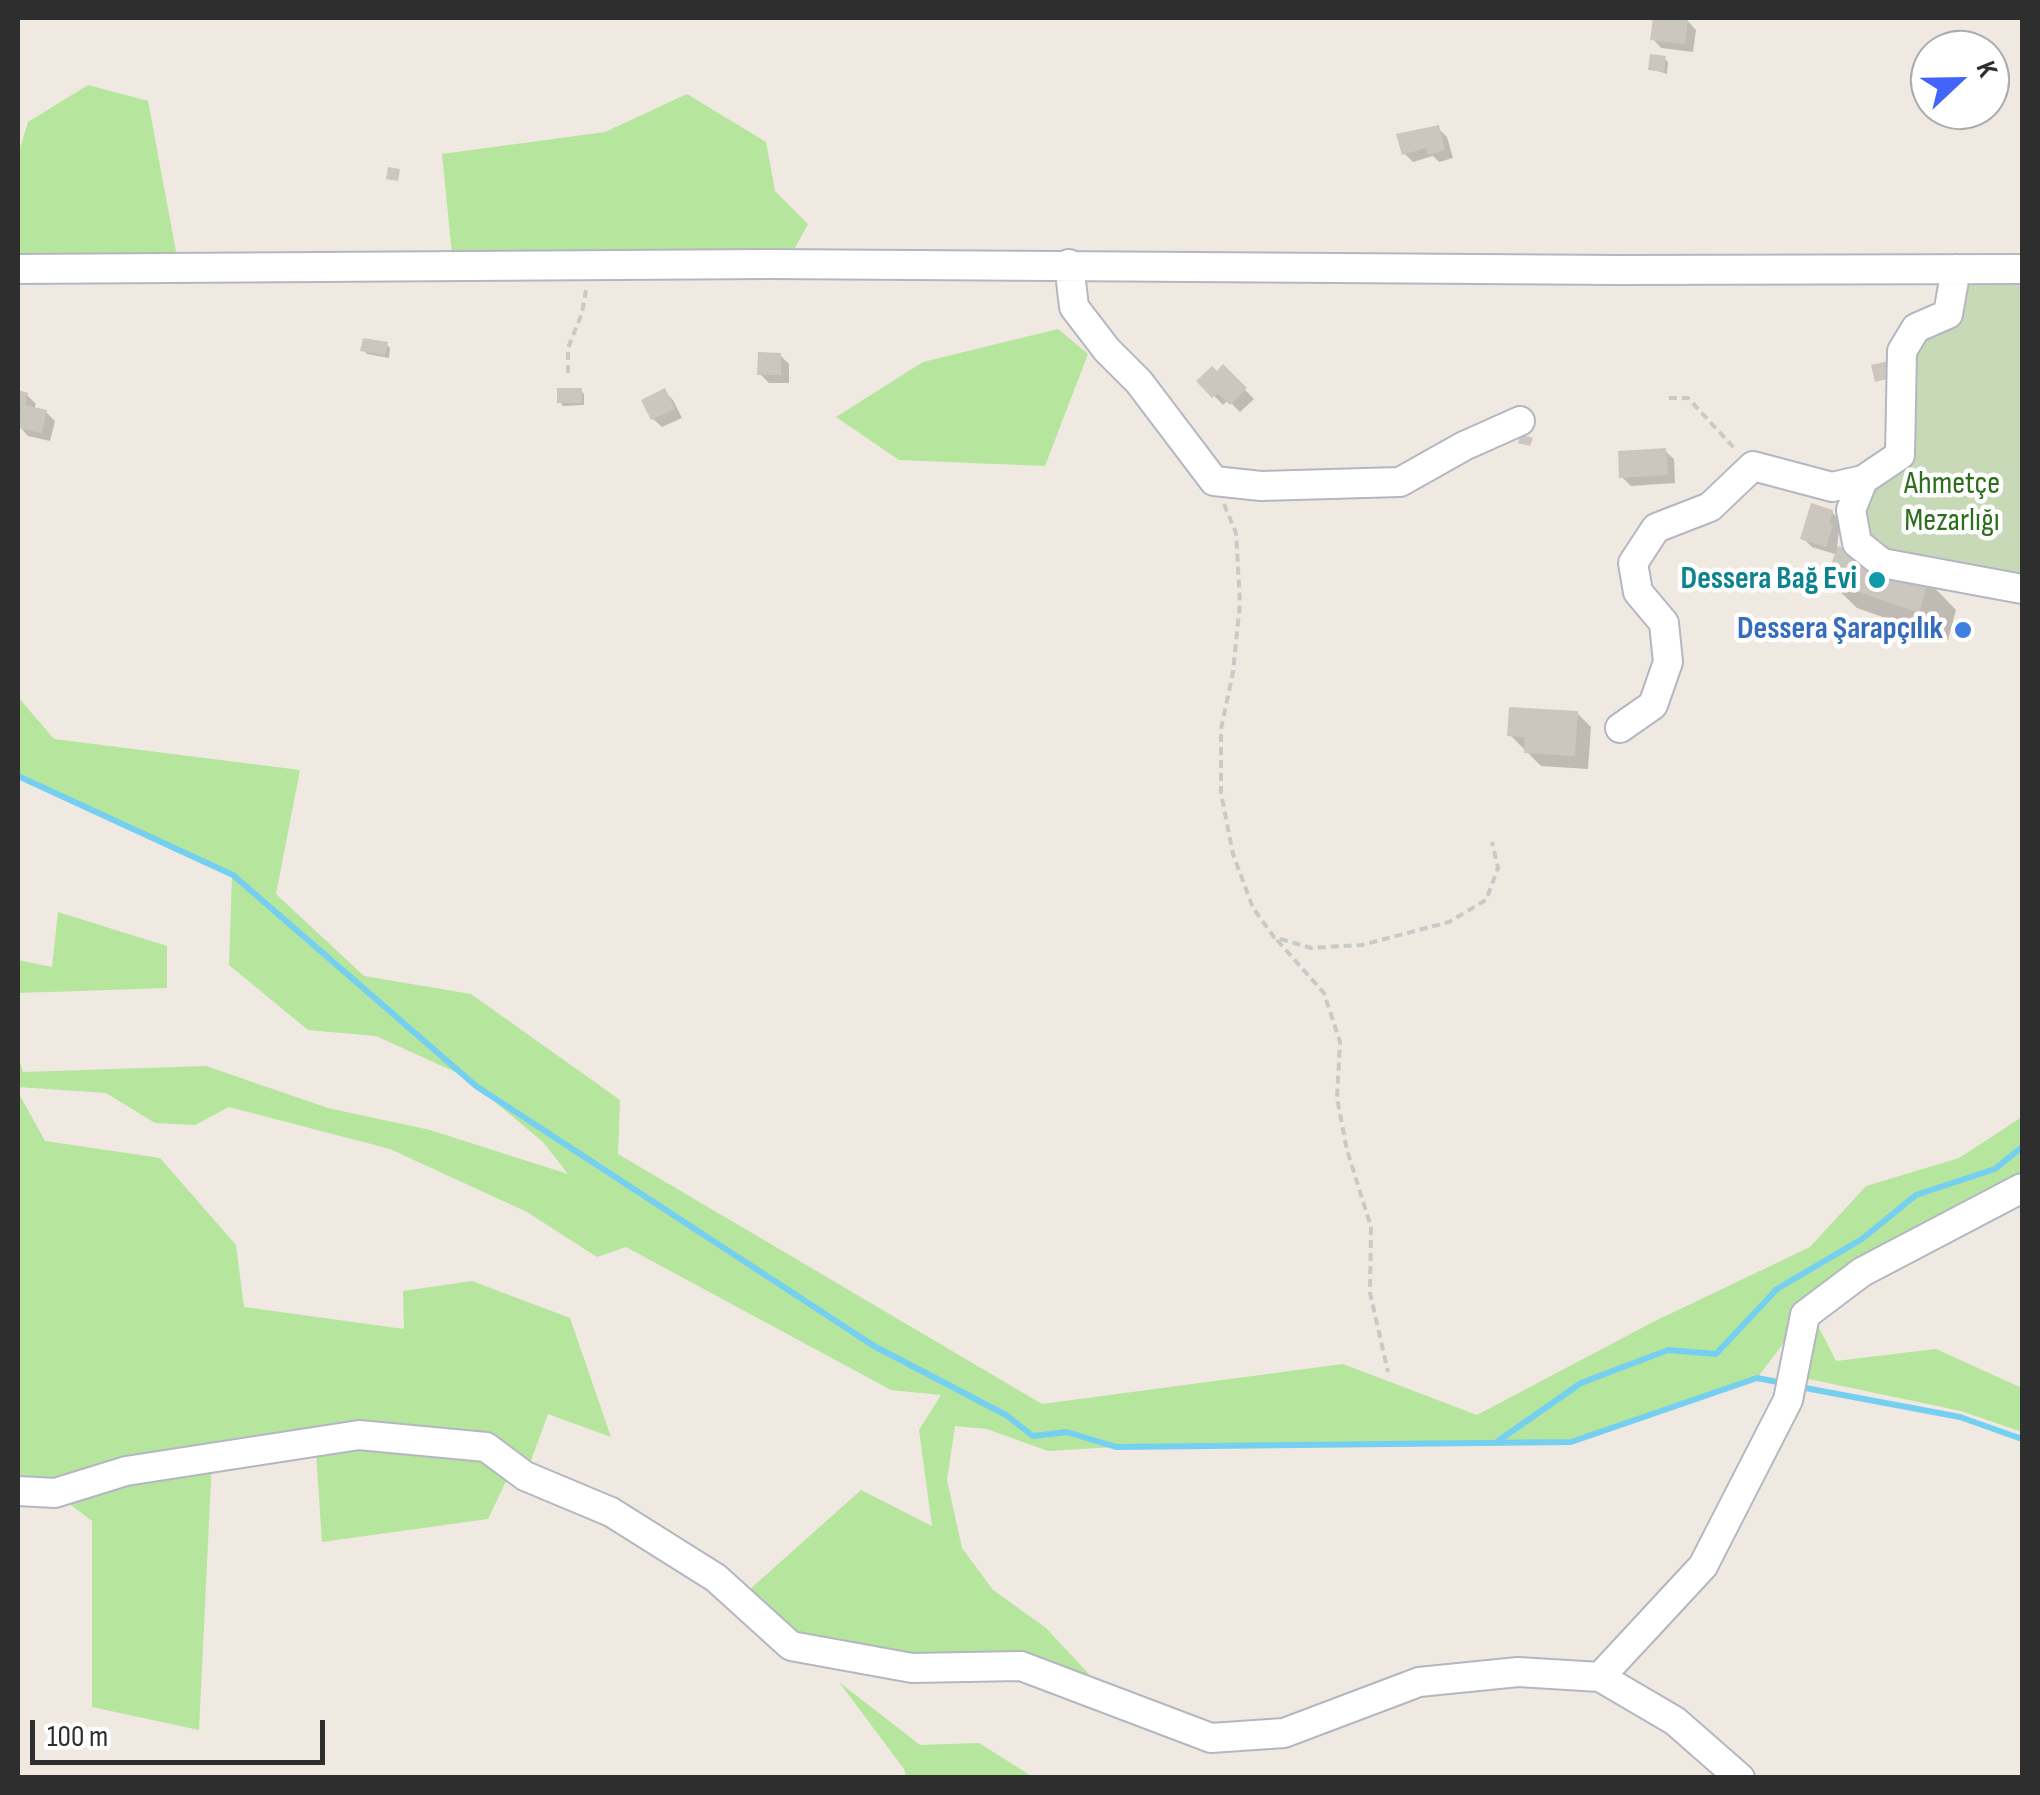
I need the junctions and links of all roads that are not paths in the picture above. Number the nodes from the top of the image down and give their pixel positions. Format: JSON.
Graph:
{"nodes":[{"id":1,"x":1069,"y":264,"type":"junction"},
{"id":2,"x":18,"y":269,"type":"edge"},
{"id":3,"x":1956,"y":269,"type":"junction"},
{"id":4,"x":2022,"y":269,"type":"edge"},
{"id":5,"x":1520,"y":420,"type":"dead end"},
{"id":6,"x":1863,"y":480,"type":"junction"},
{"id":7,"x":2022,"y":588,"type":"edge"},
{"id":8,"x":1620,"y":728,"type":"dead end"},
{"id":9,"x":2022,"y":1188,"type":"edge"},
{"id":10,"x":18,"y":1491,"type":"edge"},
{"id":11,"x":1600,"y":1677,"type":"junction"},
{"id":12,"x":1740,"y":1778,"type":"edge"}],
"edges":[{"from":1,"to":2,"type":"street"},
{"from":1,"to":3,"type":"street"},
{"from":1,"to":5,"type":"street"},
{"from":3,"to":4,"type":"street"},
{"from":3,"to":6,"type":"street"},
{"from":6,"to":7,"type":"street"},
{"from":6,"to":8,"type":"street"},
{"from":9,"to":11,"type":"street"},
{"from":10,"to":11,"type":"street"},
{"from":11,"to":12,"type":"street"}]}
